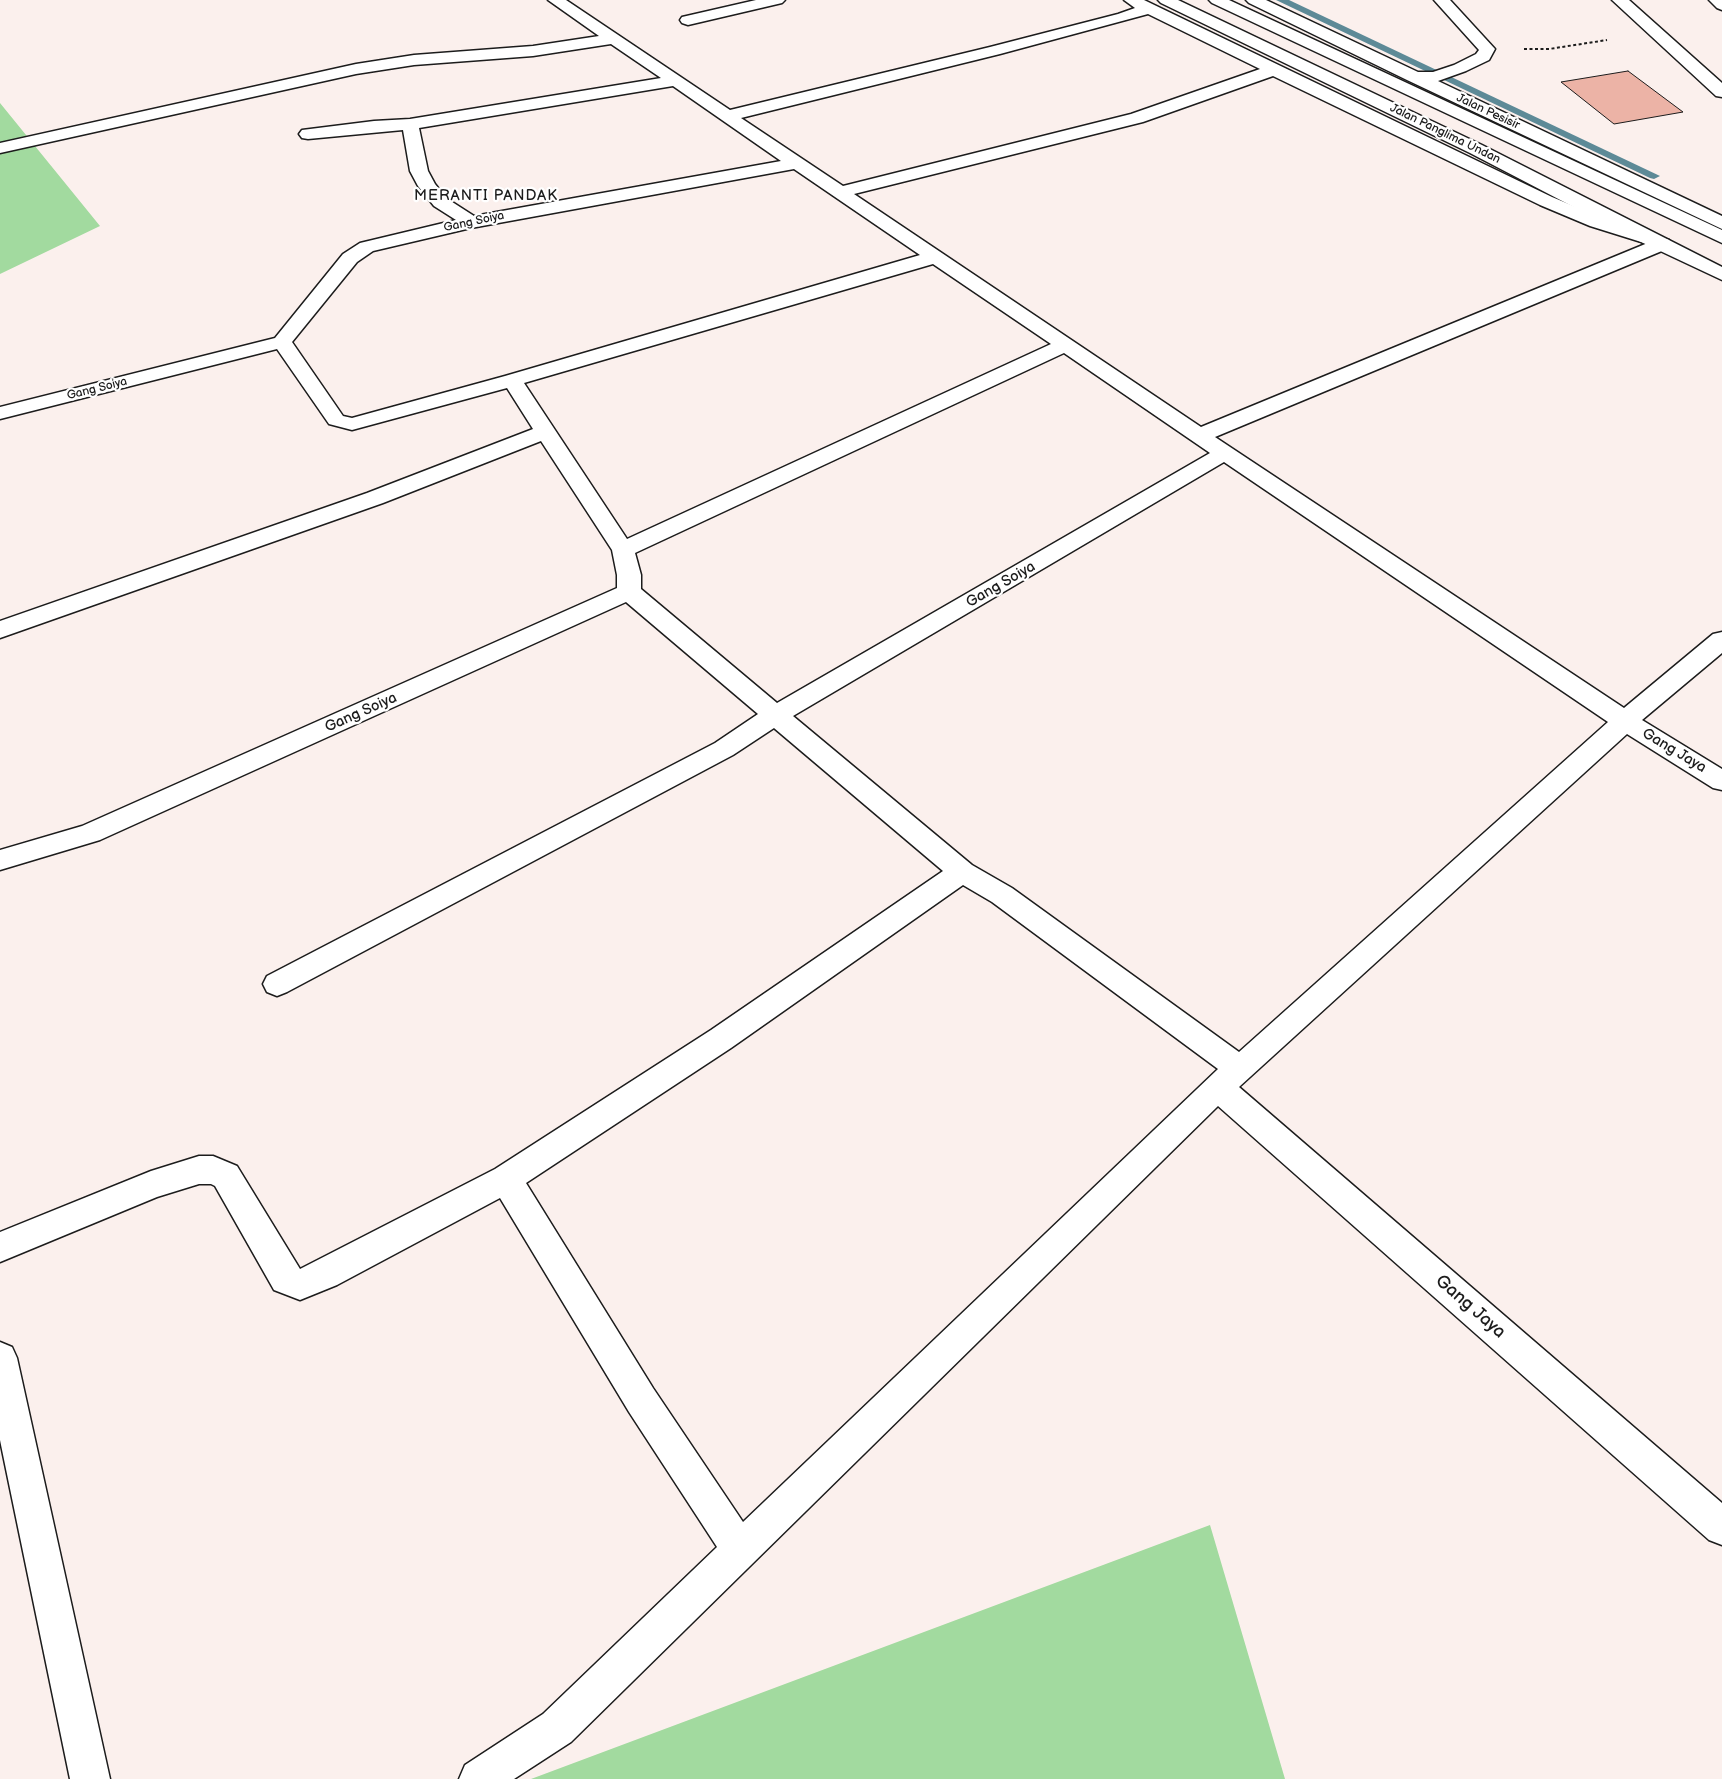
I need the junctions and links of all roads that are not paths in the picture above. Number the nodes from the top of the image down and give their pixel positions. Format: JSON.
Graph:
{"nodes":[{"id":1,"x":556,"y":0,"type":"edge"},
{"id":2,"x":777,"y":0,"type":"edge"},
{"id":3,"x":1166,"y":0,"type":"edge"},
{"id":4,"x":1217,"y":0,"type":"edge"},
{"id":5,"x":1254,"y":0,"type":"edge"},
{"id":6,"x":1442,"y":0,"type":"edge"},
{"id":7,"x":1620,"y":0,"type":"edge"},
{"id":8,"x":1717,"y":0,"type":"edge"},
{"id":9,"x":1722,"y":5,"type":"edge"},
{"id":10,"x":1140,"y":7,"type":"edge"},
{"id":11,"x":688,"y":20,"type":"dead end"},
{"id":12,"x":1236,"y":33,"type":"junction"},
{"id":13,"x":613,"y":39,"type":"junction"},
{"id":14,"x":1214,"y":41,"type":"junction"},
{"id":15,"x":1272,"y":71,"type":"junction"},
{"id":16,"x":1413,"y":77,"type":"junction"},
{"id":17,"x":675,"y":81,"type":"junction"},
{"id":18,"x":1722,"y":92,"type":"edge"},
{"id":19,"x":727,"y":116,"type":"junction"},
{"id":20,"x":410,"y":124,"type":"junction"},
{"id":21,"x":308,"y":134,"type":"dead end"},
{"id":22,"x":1504,"y":135,"type":"junction"},
{"id":23,"x":0,"y":148,"type":"edge"},
{"id":24,"x":1476,"y":149,"type":"junction"},
{"id":25,"x":796,"y":163,"type":"junction"},
{"id":26,"x":840,"y":192,"type":"junction"},
{"id":27,"x":471,"y":222,"type":"junction"},
{"id":28,"x":1722,"y":223,"type":"edge"},
{"id":29,"x":1722,"y":237,"type":"edge"},
{"id":30,"x":1654,"y":241,"type":"junction"},
{"id":31,"x":935,"y":257,"type":"junction"},
{"id":32,"x":1722,"y":274,"type":"edge"},
{"id":33,"x":282,"y":342,"type":"junction"},
{"id":34,"x":1065,"y":345,"type":"junction"},
{"id":35,"x":512,"y":380,"type":"junction"},
{"id":36,"x":0,"y":413,"type":"edge"},
{"id":37,"x":546,"y":431,"type":"junction"},
{"id":38,"x":1199,"y":436,"type":"junction"},
{"id":39,"x":1225,"y":453,"type":"junction"},
{"id":40,"x":623,"y":550,"type":"junction"},
{"id":41,"x":629,"y":592,"type":"junction"},
{"id":42,"x":0,"y":630,"type":"edge"},
{"id":43,"x":1722,"y":640,"type":"edge"},
{"id":44,"x":776,"y":715,"type":"junction"},
{"id":45,"x":1625,"y":721,"type":"junction"},
{"id":46,"x":1722,"y":780,"type":"edge"},
{"id":47,"x":0,"y":860,"type":"edge"},
{"id":48,"x":962,"y":872,"type":"junction"},
{"id":49,"x":277,"y":984,"type":"dead end"},
{"id":50,"x":1229,"y":1078,"type":"junction"},
{"id":51,"x":506,"y":1179,"type":"junction"},
{"id":52,"x":0,"y":1247,"type":"edge"},
{"id":53,"x":0,"y":1358,"type":"edge"},
{"id":54,"x":1722,"y":1527,"type":"edge"},
{"id":55,"x":740,"y":1550,"type":"junction"},
{"id":56,"x":90,"y":1779,"type":"edge"},
{"id":57,"x":479,"y":1779,"type":"edge"}],
"edges":[{"from":1,"to":13,"type":"street","name":"Gang Jaya"},
{"from":2,"to":11,"type":"street"},
{"from":3,"to":12,"type":"street","name":"Jalan Panglima Undan"},
{"from":4,"to":22,"type":"street","name":"Jalan Panglima Undan"},
{"from":5,"to":16,"type":"street","name":"Jalan Pesisir"},
{"from":6,"to":16,"type":"street"},
{"from":7,"to":18,"type":"street"},
{"from":8,"to":9,"type":"street"},
{"from":10,"to":14,"type":"street"},
{"from":10,"to":19,"type":"street"},
{"from":12,"to":14,"type":"street"},
{"from":12,"to":24,"type":"street","name":"Jalan Panglima Undan"},
{"from":13,"to":17,"type":"street","name":"Gang Jaya"},
{"from":13,"to":23,"type":"street"},
{"from":14,"to":15,"type":"street"},
{"from":15,"to":26,"type":"street"},
{"from":15,"to":30,"type":"street"},
{"from":16,"to":28,"type":"street","name":"Jalan Pesisir"},
{"from":17,"to":19,"type":"street","name":"Gang Jaya"},
{"from":17,"to":20,"type":"street"},
{"from":19,"to":25,"type":"street","name":"Gang Jaya"},
{"from":20,"to":21,"type":"street"},
{"from":20,"to":27,"type":"street"},
{"from":22,"to":24,"type":"street"},
{"from":22,"to":29,"type":"street","name":"Jalan Panglima Undan"},
{"from":24,"to":30,"type":"street","name":"Jalan Panglima Undan"},
{"from":25,"to":26,"type":"street","name":"Gang Jaya"},
{"from":25,"to":27,"type":"street","name":"Gang Soiya"},
{"from":26,"to":31,"type":"street","name":"Gang Jaya"},
{"from":27,"to":33,"type":"street","name":"Gang Soiya"},
{"from":30,"to":32,"type":"street","name":"Jalan Panglima Undan"},
{"from":30,"to":38,"type":"street"},
{"from":31,"to":34,"type":"street","name":"Gang Jaya"},
{"from":31,"to":35,"type":"street"},
{"from":33,"to":35,"type":"street"},
{"from":33,"to":36,"type":"street","name":"Gang Soiya"},
{"from":34,"to":38,"type":"street","name":"Gang Jaya"},
{"from":34,"to":40,"type":"street"},
{"from":35,"to":37,"type":"street"},
{"from":37,"to":40,"type":"street"},
{"from":37,"to":42,"type":"street"},
{"from":38,"to":39,"type":"street","name":"Gang Jaya"},
{"from":39,"to":44,"type":"street","name":"Gang Soiya"},
{"from":39,"to":45,"type":"street","name":"Gang Jaya"},
{"from":40,"to":41,"type":"street"},
{"from":41,"to":44,"type":"street"},
{"from":41,"to":47,"type":"street","name":"Gang Soiya"},
{"from":43,"to":45,"type":"street"},
{"from":44,"to":48,"type":"street","name":"Gang Jaya"},
{"from":44,"to":49,"type":"street","name":"Gang Soiya"},
{"from":45,"to":46,"type":"street","name":"Gang Jaya"},
{"from":45,"to":50,"type":"street"},
{"from":48,"to":50,"type":"street","name":"Gang Jaya"},
{"from":48,"to":51,"type":"street"},
{"from":50,"to":54,"type":"street","name":"Gang Jaya"},
{"from":50,"to":55,"type":"street"},
{"from":51,"to":52,"type":"street"},
{"from":51,"to":55,"type":"street"},
{"from":53,"to":56,"type":"street"},
{"from":55,"to":57,"type":"street"}]}
